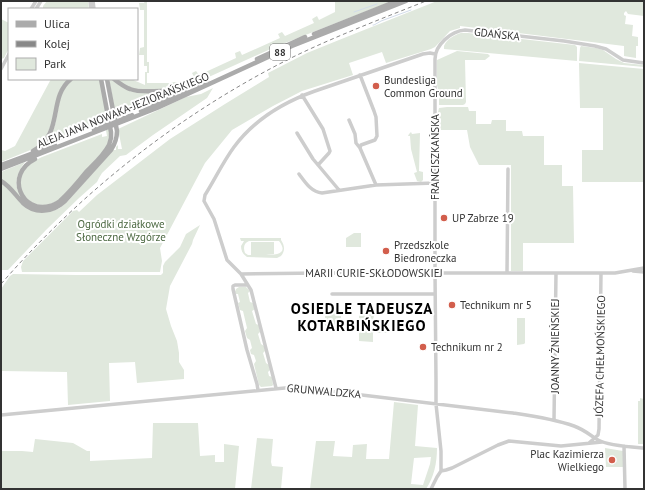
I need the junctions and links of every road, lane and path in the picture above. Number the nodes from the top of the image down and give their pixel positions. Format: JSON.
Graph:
{"nodes":[{"id":1,"x":397,"y":1,"type":"edge"},
{"id":2,"x":406,"y":1,"type":"edge"},
{"id":3,"x":435,"y":54,"type":"junction"},
{"id":4,"x":8,"y":56,"type":"edge"},
{"id":5,"x":644,"y":63,"type":"edge"},
{"id":6,"x":1,"y":69,"type":"edge"},
{"id":7,"x":360,"y":75,"type":"junction"},
{"id":8,"x":69,"y":80,"type":"edge"},
{"id":9,"x":101,"y":80,"type":"edge"},
{"id":10,"x":107,"y":80,"type":"edge"},
{"id":11,"x":115,"y":80,"type":"edge"},
{"id":12,"x":207,"y":82,"type":"junction"},
{"id":13,"x":302,"y":95,"type":"junction"},
{"id":14,"x":124,"y":120,"type":"junction"},
{"id":15,"x":348,"y":120,"type":"dead end"},
{"id":16,"x":102,"y":128,"type":"junction"},
{"id":17,"x":297,"y":133,"type":"dead end"},
{"id":18,"x":58,"y":147,"type":"junction"},
{"id":19,"x":360,"y":148,"type":"junction"},
{"id":20,"x":18,"y":159,"type":"junction"},
{"id":21,"x":1,"y":165,"type":"edge"},
{"id":22,"x":318,"y":165,"type":"junction"},
{"id":23,"x":1,"y":169,"type":"edge"},
{"id":24,"x":508,"y":169,"type":"dead end"},
{"id":25,"x":299,"y":174,"type":"dead end"},
{"id":26,"x":1,"y":181,"type":"edge"},
{"id":27,"x":435,"y":183,"type":"junction"},
{"id":28,"x":376,"y":185,"type":"junction"},
{"id":29,"x":339,"y":190,"type":"junction"},
{"id":30,"x":644,"y":268,"type":"edge"},
{"id":31,"x":628,"y":271,"type":"junction"},
{"id":32,"x":435,"y":272,"type":"junction"},
{"id":33,"x":644,"y":272,"type":"edge"},
{"id":34,"x":507,"y":273,"type":"junction"},
{"id":35,"x":556,"y":273,"type":"junction"},
{"id":36,"x":601,"y":273,"type":"junction"},
{"id":37,"x":241,"y":274,"type":"junction"},
{"id":38,"x":248,"y":285,"type":"junction"},
{"id":39,"x":332,"y":294,"type":"dead end"},
{"id":40,"x":435,"y":294,"type":"junction"},
{"id":41,"x":276,"y":388,"type":"junction"},
{"id":42,"x":258,"y":390,"type":"junction"},
{"id":43,"x":436,"y":404,"type":"junction"},
{"id":44,"x":1,"y":415,"type":"edge"},
{"id":45,"x":554,"y":420,"type":"junction"},
{"id":46,"x":595,"y":438,"type":"junction"},
{"id":47,"x":603,"y":442,"type":"junction"},
{"id":48,"x":589,"y":444,"type":"junction"},
{"id":49,"x":624,"y":446,"type":"junction"},
{"id":50,"x":644,"y":448,"type":"edge"},
{"id":51,"x":441,"y":471,"type":"junction"},
{"id":52,"x":431,"y":489,"type":"edge"},
{"id":53,"x":625,"y":489,"type":"edge"}],
"edges":[{"from":1,"to":12,"type":"main road","name":"ALEJA JANA NOWAKA-JEZIORAŃSKIEGO","number":"88"},
{"from":2,"to":14,"type":"main road","name":"ALEJA JANA NOWAKA-JEZIORAŃSKIEGO","number":"88"},
{"from":3,"to":5,"type":"street","name":"GDAŃSKA"},
{"from":3,"to":7,"type":"street"},
{"from":3,"to":27,"type":"street","name":"FRANCISZKAŃSKA"},
{"from":4,"to":6,"type":"street"},
{"from":7,"to":13,"type":"street"},
{"from":7,"to":19,"type":"street"},
{"from":8,"to":20,"type":"main road"},
{"from":9,"to":18,"type":"main road"},
{"from":10,"to":26,"type":"main road"},
{"from":11,"to":12,"type":"main road"},
{"from":12,"to":14,"type":"main road","name":"ALEJA JANA NOWAKA-JEZIORAŃSKIEGO","number":"88"},
{"from":13,"to":22,"type":"street"},
{"from":13,"to":37,"type":"street"},
{"from":14,"to":16,"type":"main road","name":"ALEJA JANA NOWAKA-JEZIORAŃSKIEGO","number":"88"},
{"from":15,"to":19,"type":"street"},
{"from":16,"to":18,"type":"main road","name":"ALEJA JANA NOWAKA-JEZIORAŃSKIEGO","number":"88"},
{"from":16,"to":20,"type":"main road","name":"ALEJA JANA NOWAKA-JEZIORAŃSKIEGO","number":"88"},
{"from":17,"to":22,"type":"street"},
{"from":18,"to":23,"type":"main road","name":"ALEJA JANA NOWAKA-JEZIORAŃSKIEGO","number":"88"},
{"from":19,"to":28,"type":"street"},
{"from":20,"to":21,"type":"main road","name":"ALEJA JANA NOWAKA-JEZIORAŃSKIEGO","number":"88"},
{"from":22,"to":29,"type":"street"},
{"from":24,"to":34,"type":"street"},
{"from":25,"to":29,"type":"street"},
{"from":27,"to":28,"type":"street"},
{"from":27,"to":32,"type":"street","name":"FRANCISZKAŃSKA"},
{"from":28,"to":29,"type":"street"},
{"from":30,"to":31,"type":"street","name":"MARII CURIE-SKŁODOWSKIEJ"},
{"from":31,"to":33,"type":"street","name":"MARII CURIE-SKŁODOWSKIEJ"},
{"from":31,"to":36,"type":"street","name":"MARII CURIE-SKŁODOWSKIEJ"},
{"from":32,"to":34,"type":"street","name":"MARII CURIE-SKŁODOWSKIEJ"},
{"from":32,"to":37,"type":"street","name":"MARII CURIE-SKŁODOWSKIEJ"},
{"from":32,"to":40,"type":"street","name":"FRANCISZKAŃSKA"},
{"from":34,"to":35,"type":"street","name":"MARII CURIE-SKŁODOWSKIEJ"},
{"from":35,"to":36,"type":"street","name":"MARII CURIE-SKŁODOWSKIEJ"},
{"from":35,"to":45,"type":"street","name":"JOANNY ŻNIEŃSKIEJ"},
{"from":36,"to":46,"type":"street","name":"JÓZEFA CHEŁMOŃSKIEGO"},
{"from":37,"to":38,"type":"street"},
{"from":38,"to":41,"type":"street"},
{"from":38,"to":42,"type":"street"},
{"from":39,"to":40,"type":"street"},
{"from":40,"to":43,"type":"street","name":"FRANCISZKAŃSKA"},
{"from":41,"to":42,"type":"street","name":"GRUNWALDZKA"},
{"from":41,"to":43,"type":"street","name":"GRUNWALDZKA"},
{"from":42,"to":44,"type":"street","name":"GRUNWALDZKA"},
{"from":43,"to":45,"type":"street","name":"GRUNWALDZKA"},
{"from":43,"to":51,"type":"street","name":"FRANCISZKAŃSKA"},
{"from":45,"to":46,"type":"street","name":"GRUNWALDZKA"},
{"from":46,"to":47,"type":"street","name":"GRUNWALDZKA"},
{"from":46,"to":48,"type":"street"},
{"from":47,"to":48,"type":"street"},
{"from":47,"to":49,"type":"street"},
{"from":48,"to":51,"type":"street"},
{"from":49,"to":50,"type":"street"},
{"from":49,"to":53,"type":"street"},
{"from":51,"to":52,"type":"street"}]}
